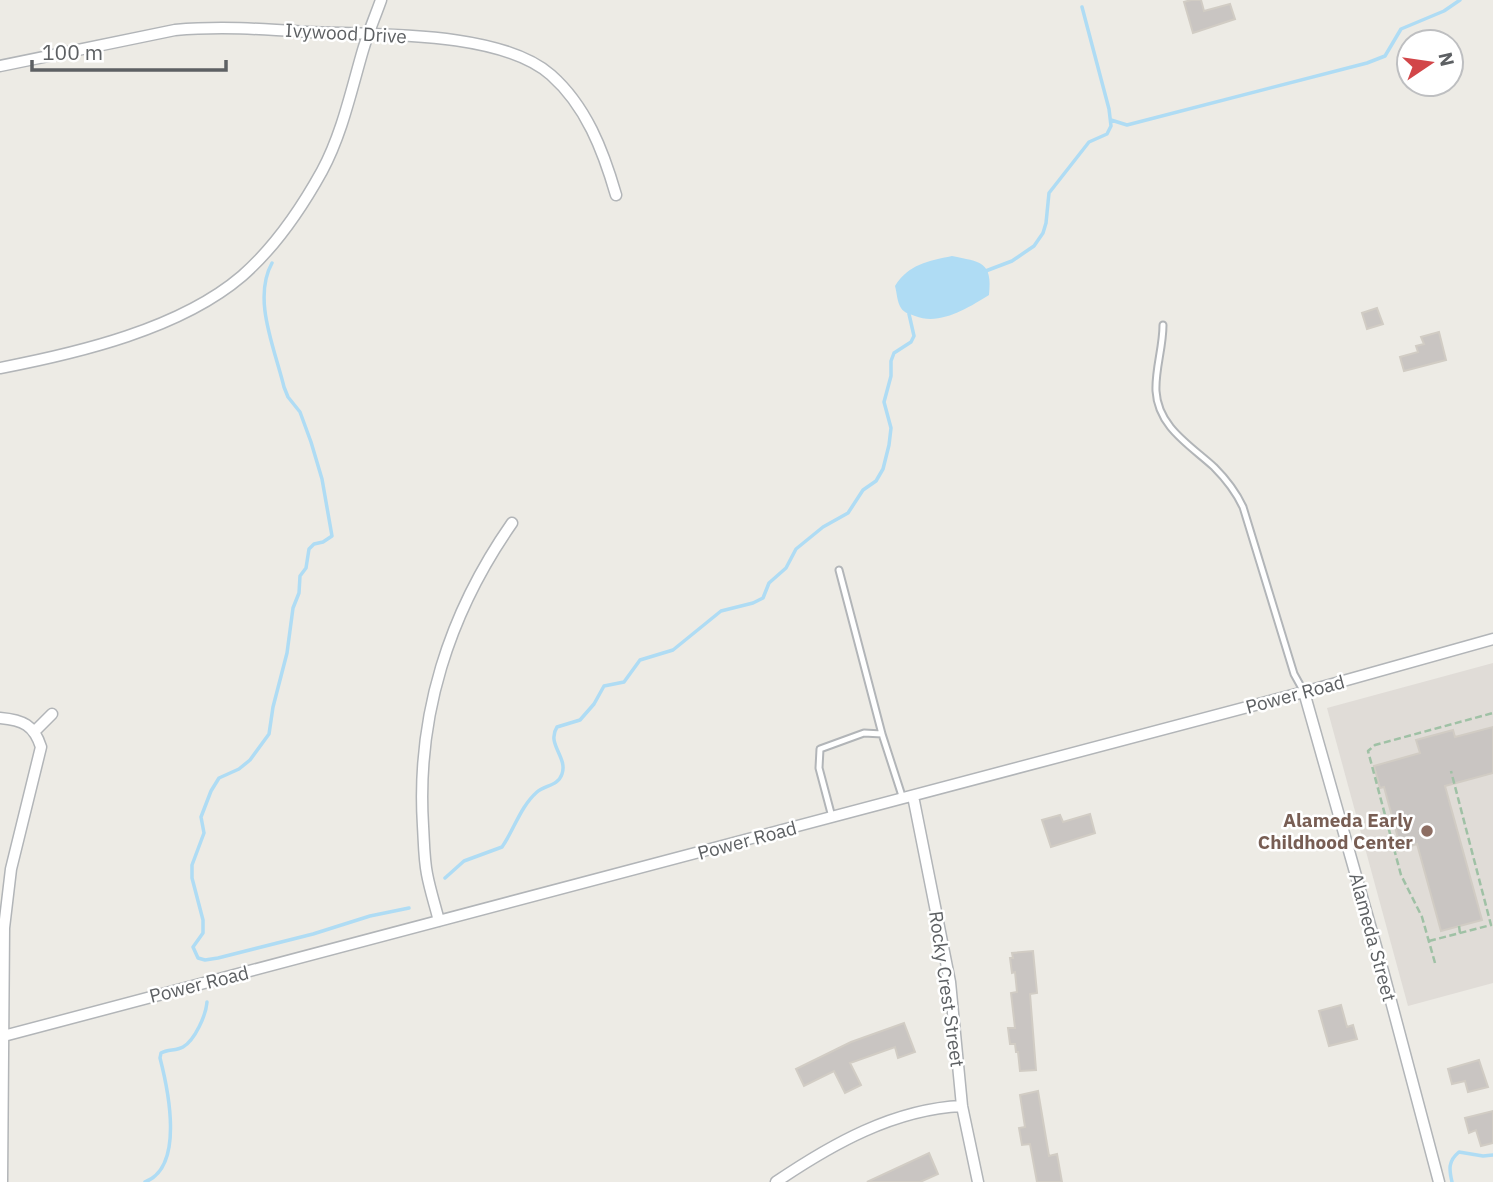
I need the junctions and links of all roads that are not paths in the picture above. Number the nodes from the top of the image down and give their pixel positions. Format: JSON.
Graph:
{"nodes":[{"id":1,"x":381,"y":0,"type":"edge"},
{"id":2,"x":369,"y":33,"type":"junction"},
{"id":3,"x":0,"y":66,"type":"edge"},
{"id":4,"x":616,"y":194,"type":"dead end"},
{"id":5,"x":1163,"y":325,"type":"dead end"},
{"id":6,"x":0,"y":368,"type":"edge"},
{"id":7,"x":512,"y":523,"type":"dead end"},
{"id":8,"x":839,"y":570,"type":"dead end"},
{"id":9,"x":1493,"y":639,"type":"edge"},
{"id":10,"x":1304,"y":692,"type":"junction"},
{"id":11,"x":52,"y":714,"type":"dead end"},
{"id":12,"x":0,"y":718,"type":"edge"},
{"id":13,"x":35,"y":731,"type":"junction"},
{"id":14,"x":882,"y":734,"type":"junction"},
{"id":15,"x":908,"y":797,"type":"junction"},
{"id":16,"x":833,"y":817,"type":"junction"},
{"id":17,"x":439,"y":921,"type":"junction"},
{"id":18,"x":2,"y":1037,"type":"edge"},
{"id":19,"x":962,"y":1106,"type":"junction"},
{"id":20,"x":2,"y":1182,"type":"edge"},
{"id":21,"x":776,"y":1182,"type":"edge"},
{"id":22,"x":978,"y":1182,"type":"edge"},
{"id":23,"x":1439,"y":1182,"type":"edge"}],
"edges":[{"from":1,"to":2,"type":"street"},
{"from":2,"to":3,"type":"street","name":"Ivywood Drive"},
{"from":2,"to":4,"type":"street","name":"Ivywood Drive"},
{"from":2,"to":6,"type":"street"},
{"from":5,"to":10,"type":"lane"},
{"from":7,"to":17,"type":"street"},
{"from":8,"to":14,"type":"lane"},
{"from":9,"to":10,"type":"street","name":"Power Road"},
{"from":10,"to":15,"type":"street","name":"Power Road"},
{"from":10,"to":23,"type":"street","name":"Alameda Street"},
{"from":11,"to":13,"type":"street"},
{"from":12,"to":13,"type":"street"},
{"from":13,"to":18,"type":"street"},
{"from":14,"to":15,"type":"lane"},
{"from":14,"to":16,"type":"lane"},
{"from":15,"to":16,"type":"street","name":"Power Road"},
{"from":15,"to":19,"type":"street","name":"Rocky Crest Street"},
{"from":16,"to":17,"type":"street","name":"Power Road"},
{"from":17,"to":18,"type":"street","name":"Power Road"},
{"from":18,"to":20,"type":"street"},
{"from":19,"to":21,"type":"street"},
{"from":19,"to":22,"type":"street","name":"Rocky Crest Street"}]}
